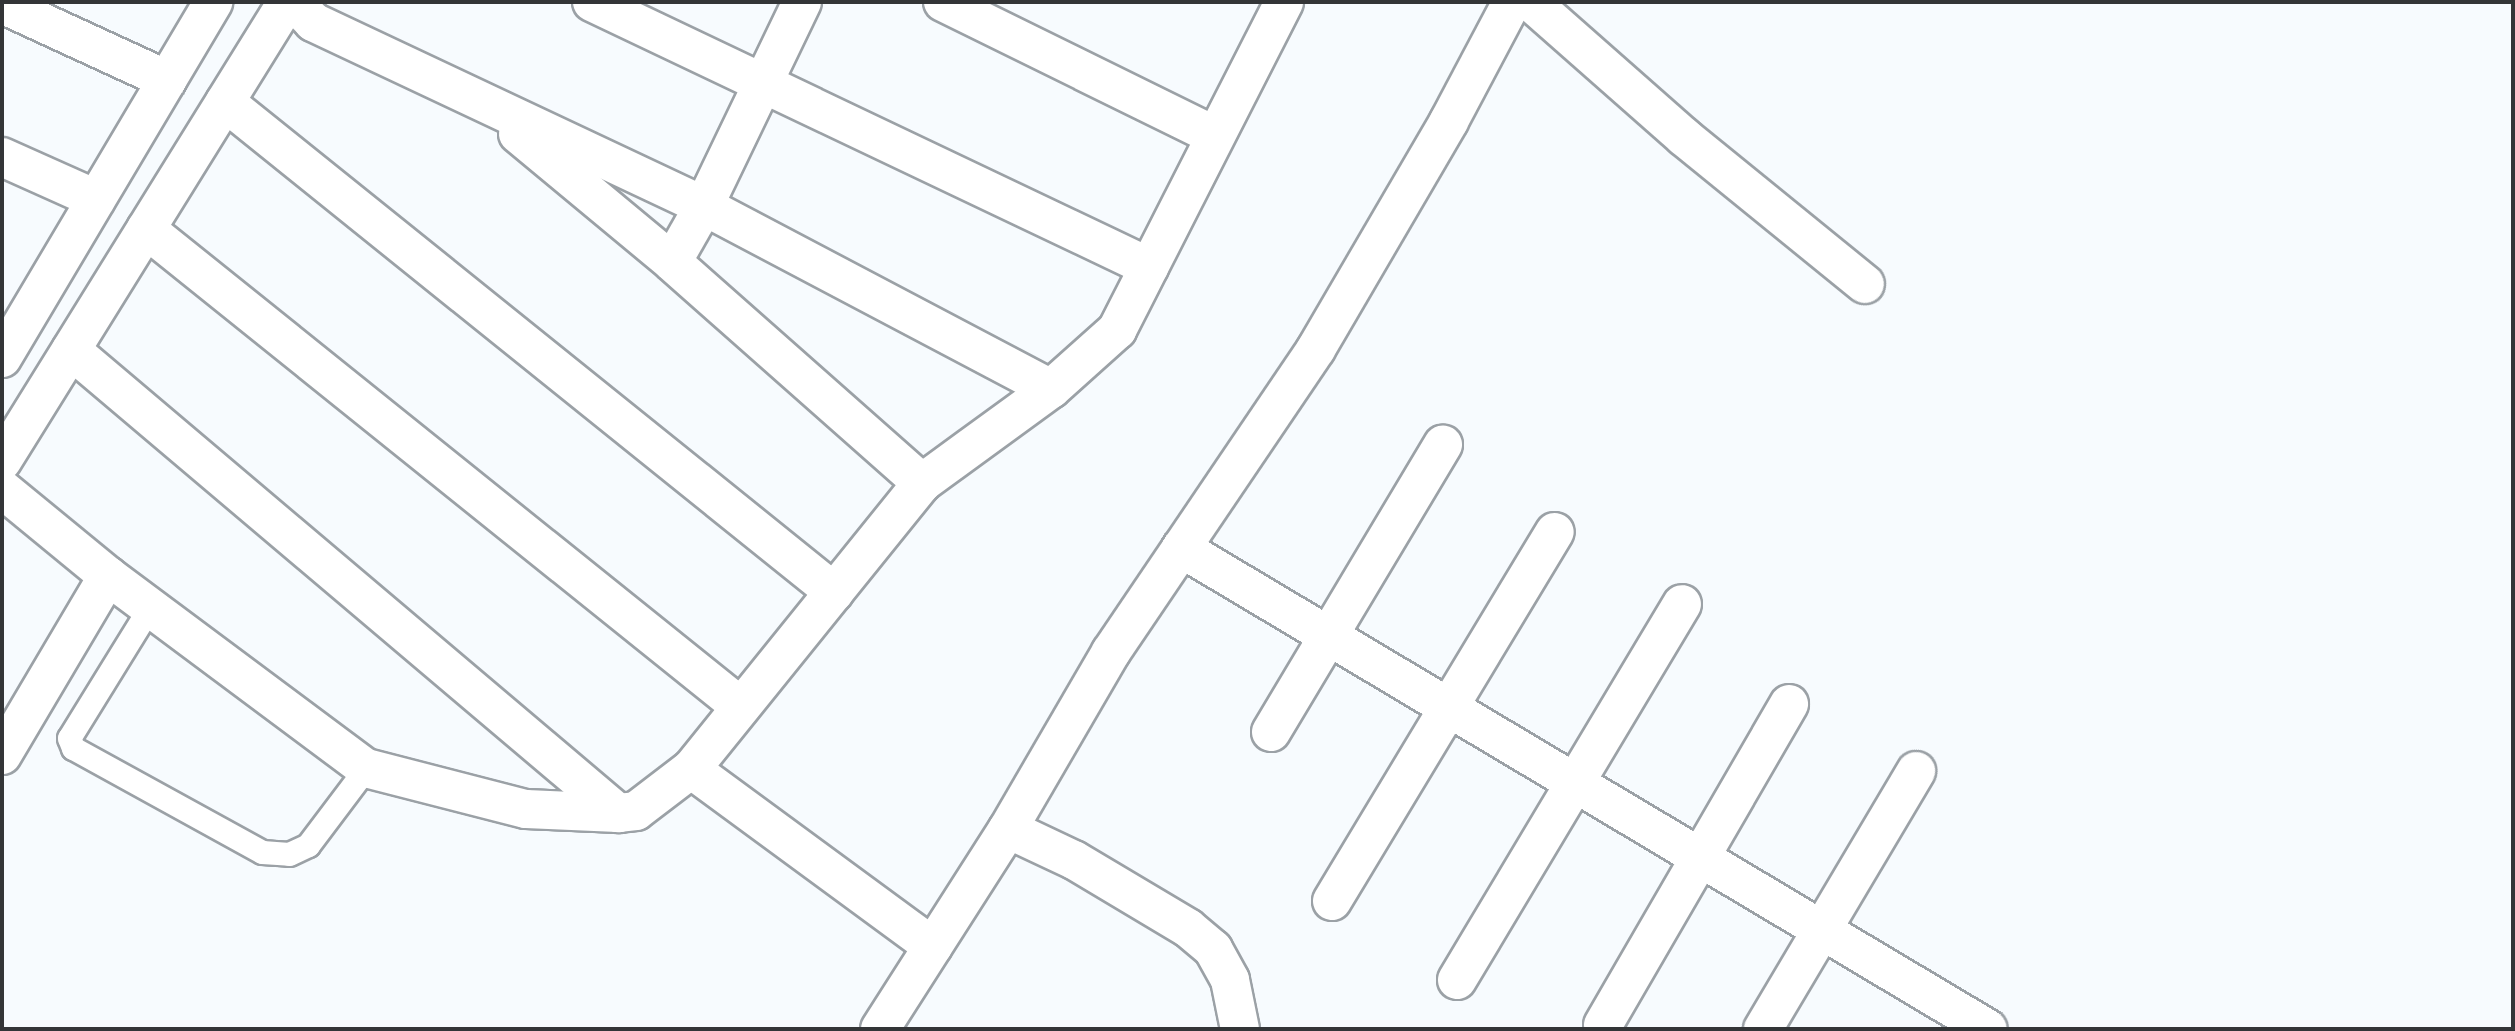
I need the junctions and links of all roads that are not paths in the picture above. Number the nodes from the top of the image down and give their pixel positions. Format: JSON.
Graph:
{"nodes":[{"id":1,"x":214,"y":2,"type":"edge"},
{"id":2,"x":288,"y":2,"type":"edge"},
{"id":3,"x":293,"y":2,"type":"edge"},
{"id":4,"x":592,"y":2,"type":"edge"},
{"id":5,"x":802,"y":2,"type":"edge"},
{"id":6,"x":943,"y":2,"type":"edge"},
{"id":7,"x":1512,"y":2,"type":"edge"},
{"id":8,"x":1531,"y":2,"type":"edge"},
{"id":9,"x":2,"y":4,"type":"edge"},
{"id":10,"x":1278,"y":4,"type":"edge"},
{"id":11,"x":167,"y":80,"type":"junction"},
{"id":12,"x":760,"y":84,"type":"junction"},
{"id":13,"x":475,"y":99,"type":"junction"},
{"id":14,"x":225,"y":102,"type":"junction"},
{"id":15,"x":1215,"y":136,"type":"junction"},
{"id":16,"x":2,"y":157,"type":"edge"},
{"id":17,"x":96,"y":200,"type":"junction"},
{"id":18,"x":704,"y":206,"type":"junction"},
{"id":19,"x":146,"y":229,"type":"junction"},
{"id":20,"x":672,"y":262,"type":"junction"},
{"id":21,"x":1149,"y":267,"type":"junction"},
{"id":22,"x":1865,"y":284,"type":"dead end"},
{"id":23,"x":7,"y":339,"type":"edge"},
{"id":24,"x":71,"y":350,"type":"junction"},
{"id":25,"x":1051,"y":389,"type":"junction"},
{"id":26,"x":1443,"y":446,"type":"dead end"},
{"id":27,"x":2,"y":461,"type":"edge"},
{"id":28,"x":922,"y":483,"type":"junction"},
{"id":29,"x":2,"y":488,"type":"edge"},
{"id":30,"x":1555,"y":532,"type":"dead end"},
{"id":31,"x":1181,"y":548,"type":"junction"},
{"id":32,"x":108,"y":576,"type":"junction"},
{"id":33,"x":834,"y":592,"type":"junction"},
{"id":34,"x":1682,"y":604,"type":"dead end"},
{"id":35,"x":150,"y":607,"type":"junction"},
{"id":36,"x":1329,"y":636,"type":"junction"},
{"id":37,"x":1789,"y":704,"type":"dead end"},
{"id":38,"x":741,"y":707,"type":"junction"},
{"id":39,"x":1449,"y":707,"type":"junction"},
{"id":40,"x":1271,"y":732,"type":"dead end"},
{"id":41,"x":2,"y":755,"type":"edge"},
{"id":42,"x":366,"y":768,"type":"junction"},
{"id":43,"x":691,"y":769,"type":"junction"},
{"id":44,"x":1916,"y":771,"type":"dead end"},
{"id":45,"x":1576,"y":783,"type":"junction"},
{"id":46,"x":618,"y":813,"type":"junction"},
{"id":47,"x":1008,"y":829,"type":"junction"},
{"id":48,"x":1700,"y":857,"type":"junction"},
{"id":49,"x":1332,"y":901,"type":"dead end"},
{"id":50,"x":1822,"y":930,"type":"junction"},
{"id":51,"x":933,"y":947,"type":"junction"},
{"id":52,"x":1457,"y":980,"type":"dead end"},
{"id":53,"x":1940,"y":1017,"type":"edge"},
{"id":54,"x":1602,"y":1025,"type":"dead end"},
{"id":55,"x":880,"y":1029,"type":"edge"},
{"id":56,"x":1240,"y":1029,"type":"edge"},
{"id":57,"x":1763,"y":1029,"type":"edge"},
{"id":58,"x":1988,"y":1029,"type":"edge"}],
"edges":[{"from":1,"to":11,"type":"street"},
{"from":2,"to":14,"type":"street"},
{"from":3,"to":13,"type":"street"},
{"from":4,"to":12,"type":"street"},
{"from":5,"to":12,"type":"street"},
{"from":6,"to":15,"type":"street"},
{"from":7,"to":31,"type":"street"},
{"from":8,"to":22,"type":"street"},
{"from":9,"to":11,"type":"street"},
{"from":10,"to":15,"type":"street"},
{"from":11,"to":17,"type":"street"},
{"from":12,"to":18,"type":"street"},
{"from":12,"to":21,"type":"street"},
{"from":13,"to":18,"type":"street"},
{"from":13,"to":20,"type":"street"},
{"from":14,"to":19,"type":"street"},
{"from":14,"to":33,"type":"street"},
{"from":15,"to":21,"type":"street"},
{"from":16,"to":17,"type":"street"},
{"from":17,"to":23,"type":"street"},
{"from":18,"to":20,"type":"street"},
{"from":18,"to":25,"type":"street"},
{"from":19,"to":24,"type":"street"},
{"from":19,"to":38,"type":"street"},
{"from":20,"to":28,"type":"street"},
{"from":21,"to":25,"type":"street"},
{"from":24,"to":27,"type":"street"},
{"from":24,"to":46,"type":"street"},
{"from":25,"to":28,"type":"street"},
{"from":26,"to":36,"type":"street"},
{"from":28,"to":33,"type":"street"},
{"from":29,"to":32,"type":"street"},
{"from":30,"to":39,"type":"street"},
{"from":31,"to":36,"type":"street"},
{"from":31,"to":47,"type":"street"},
{"from":32,"to":35,"type":"street"},
{"from":32,"to":41,"type":"street"},
{"from":33,"to":38,"type":"street"},
{"from":34,"to":45,"type":"street"},
{"from":35,"to":42,"type":"street"},
{"from":35,"to":42,"type":"lane"},
{"from":36,"to":39,"type":"street"},
{"from":36,"to":40,"type":"street"},
{"from":37,"to":48,"type":"street"},
{"from":38,"to":43,"type":"street"},
{"from":39,"to":45,"type":"street"},
{"from":39,"to":49,"type":"street"},
{"from":42,"to":46,"type":"street"},
{"from":43,"to":46,"type":"street"},
{"from":43,"to":51,"type":"street"},
{"from":44,"to":50,"type":"street"},
{"from":45,"to":48,"type":"street"},
{"from":45,"to":52,"type":"street"},
{"from":47,"to":51,"type":"street"},
{"from":47,"to":56,"type":"street"},
{"from":48,"to":50,"type":"street"},
{"from":48,"to":54,"type":"street"},
{"from":50,"to":53,"type":"street"},
{"from":50,"to":57,"type":"street"},
{"from":51,"to":55,"type":"street"},
{"from":53,"to":58,"type":"street"}]}
